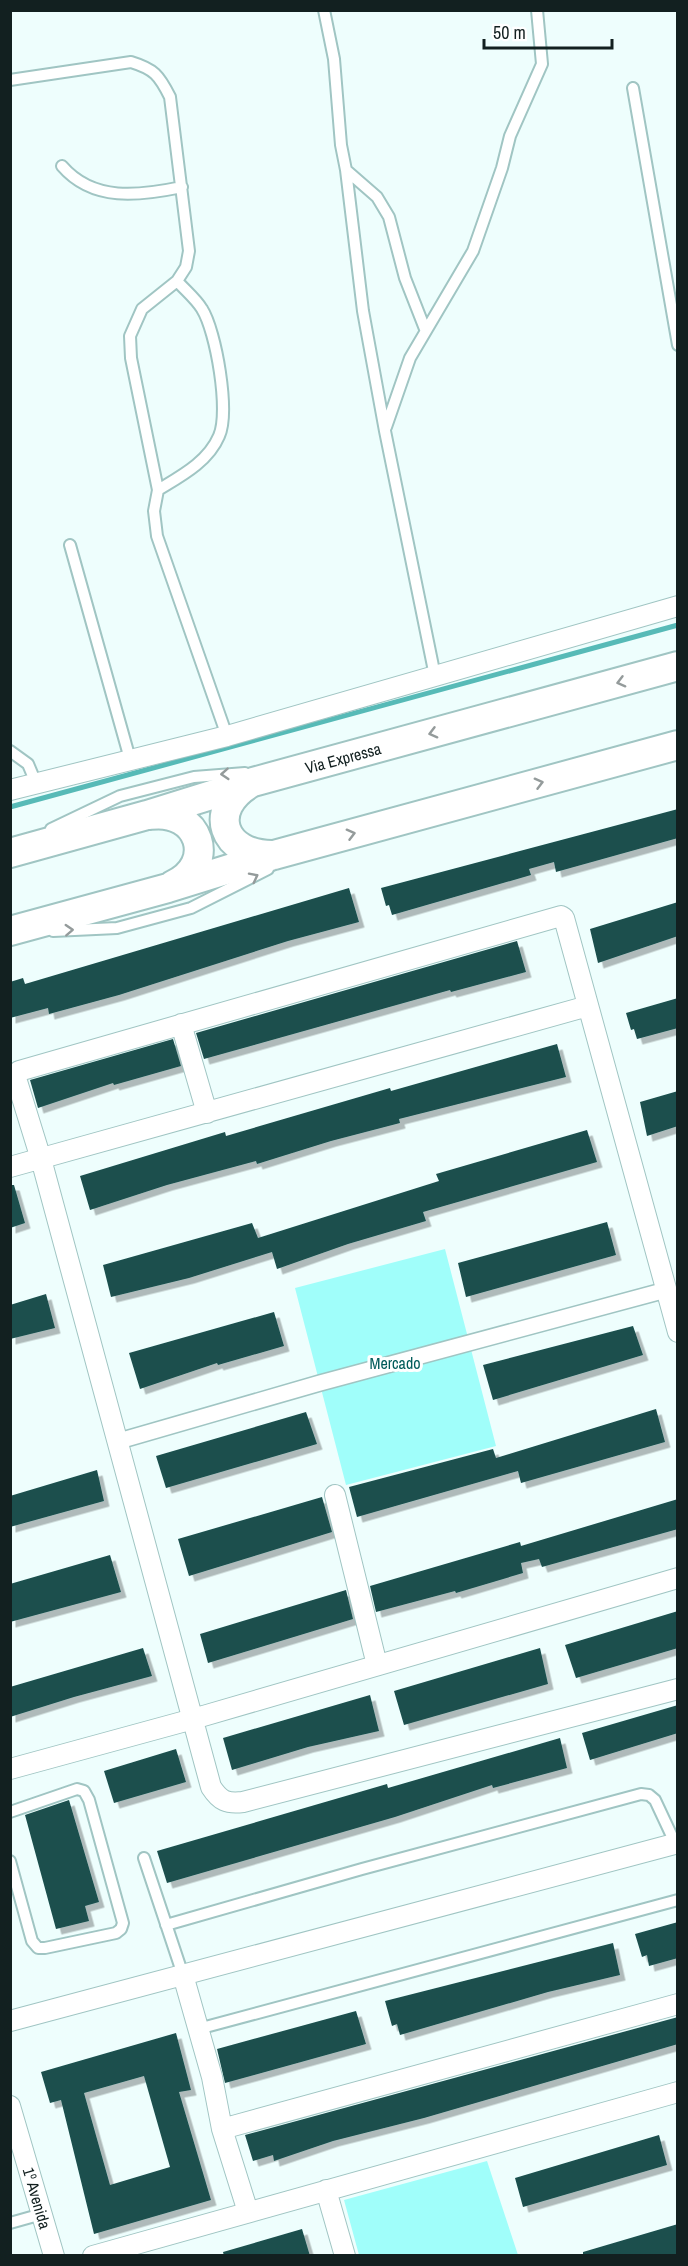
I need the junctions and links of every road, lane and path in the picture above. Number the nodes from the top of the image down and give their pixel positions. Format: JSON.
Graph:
{"nodes":[{"id":1,"x":324,"y":10,"type":"edge"},
{"id":2,"x":537,"y":10,"type":"edge"},
{"id":3,"x":10,"y":80,"type":"edge"},
{"id":4,"x":633,"y":88,"type":"dead end"},
{"id":5,"x":62,"y":166,"type":"dead end"},
{"id":6,"x":346,"y":170,"type":"junction"},
{"id":7,"x":182,"y":187,"type":"junction"},
{"id":8,"x":177,"y":281,"type":"junction"},
{"id":9,"x":425,"y":329,"type":"junction"},
{"id":10,"x":678,"y":345,"type":"edge"},
{"id":11,"x":385,"y":430,"type":"junction"},
{"id":12,"x":158,"y":490,"type":"junction"},
{"id":13,"x":70,"y":545,"type":"dead end"},
{"id":14,"x":678,"y":606,"type":"edge"},
{"id":15,"x":678,"y":666,"type":"edge"},
{"id":16,"x":435,"y":676,"type":"junction"},
{"id":17,"x":227,"y":736,"type":"junction"},
{"id":18,"x":678,"y":745,"type":"edge"},
{"id":19,"x":10,"y":751,"type":"edge"},
{"id":20,"x":130,"y":759,"type":"junction"},
{"id":21,"x":305,"y":768,"type":"junction"},
{"id":22,"x":253,"y":782,"type":"junction"},
{"id":23,"x":36,"y":783,"type":"junction"},
{"id":24,"x":10,"y":790,"type":"edge"},
{"id":25,"x":147,"y":815,"type":"junction"},
{"id":26,"x":323,"y":842,"type":"junction"},
{"id":27,"x":10,"y":848,"type":"edge"},
{"id":28,"x":10,"y":853,"type":"edge"},
{"id":29,"x":274,"y":855,"type":"junction"},
{"id":30,"x":168,"y":888,"type":"junction"},
{"id":31,"x":10,"y":932,"type":"edge"},
{"id":32,"x":588,"y":1006,"type":"junction"},
{"id":33,"x":181,"y":1024,"type":"junction"},
{"id":34,"x":207,"y":1113,"type":"junction"},
{"id":35,"x":41,"y":1159,"type":"junction"},
{"id":36,"x":10,"y":1167,"type":"edge"},
{"id":37,"x":672,"y":1288,"type":"edge"},
{"id":38,"x":678,"y":1332,"type":"edge"},
{"id":39,"x":119,"y":1441,"type":"junction"},
{"id":40,"x":335,"y":1495,"type":"dead end"},
{"id":41,"x":678,"y":1578,"type":"edge"},
{"id":42,"x":377,"y":1665,"type":"junction"},
{"id":43,"x":678,"y":1689,"type":"edge"},
{"id":44,"x":193,"y":1719,"type":"junction"},
{"id":45,"x":10,"y":1768,"type":"edge"},
{"id":46,"x":10,"y":1812,"type":"edge"},
{"id":47,"x":677,"y":1845,"type":"edge"},
{"id":48,"x":144,"y":1858,"type":"dead end"},
{"id":49,"x":10,"y":1861,"type":"edge"},
{"id":50,"x":13,"y":1881,"type":"edge"},
{"id":51,"x":678,"y":1900,"type":"edge"},
{"id":52,"x":166,"y":1925,"type":"junction"},
{"id":53,"x":183,"y":1975,"type":"junction"},
{"id":54,"x":678,"y":2004,"type":"edge"},
{"id":55,"x":10,"y":2021,"type":"edge"},
{"id":56,"x":198,"y":2029,"type":"junction"},
{"id":57,"x":678,"y":2092,"type":"edge"},
{"id":58,"x":12,"y":2114,"type":"edge"},
{"id":59,"x":222,"y":2129,"type":"junction"},
{"id":60,"x":326,"y":2190,"type":"junction"},
{"id":61,"x":248,"y":2212,"type":"junction"},
{"id":62,"x":42,"y":2214,"type":"junction"},
{"id":63,"x":10,"y":2223,"type":"edge"},
{"id":64,"x":54,"y":2256,"type":"edge"},
{"id":65,"x":93,"y":2256,"type":"edge"},
{"id":66,"x":345,"y":2256,"type":"edge"}],
"edges":[{"from":1,"to":6,"type":"lane"},
{"from":2,"to":9,"type":"lane"},
{"from":3,"to":7,"type":"lane"},
{"from":4,"to":10,"type":"lane"},
{"from":5,"to":7,"type":"lane"},
{"from":6,"to":9,"type":"lane"},
{"from":6,"to":11,"type":"lane"},
{"from":7,"to":8,"type":"lane"},
{"from":8,"to":12,"type":"lane"},
{"from":8,"to":12,"type":"lane"},
{"from":9,"to":11,"type":"lane"},
{"from":11,"to":16,"type":"lane"},
{"from":12,"to":17,"type":"lane"},
{"from":13,"to":20,"type":"lane"},
{"from":14,"to":16,"type":"street"},
{"from":15,"to":21,"type":"main road","name":"Via Expressa","one_way":true},
{"from":16,"to":17,"type":"street"},
{"from":17,"to":20,"type":"street"},
{"from":26,"to":18,"type":"main road","one_way":true},
{"from":19,"to":23,"type":"lane"},
{"from":20,"to":23,"type":"street"},
{"from":21,"to":22,"type":"main road","name":"Via Expressa"},
{"from":21,"to":27,"type":"lane","one_way":true},
{"from":22,"to":25,"type":"main road","name":"Via Expressa"},
{"from":22,"to":29,"type":"main road"},
{"from":23,"to":24,"type":"street"},
{"from":25,"to":28,"type":"main road","name":"Via Expressa"},
{"from":25,"to":30,"type":"main road"},
{"from":26,"to":29,"type":"main road"},
{"from":31,"to":26,"type":"lane","one_way":true},
{"from":29,"to":30,"type":"main road"},
{"from":30,"to":31,"type":"main road"},
{"from":32,"to":33,"type":"street"},
{"from":32,"to":34,"type":"street"},
{"from":32,"to":37,"type":"street"},
{"from":33,"to":34,"type":"street"},
{"from":33,"to":35,"type":"street"},
{"from":34,"to":35,"type":"street"},
{"from":35,"to":36,"type":"street"},
{"from":35,"to":39,"type":"street"},
{"from":37,"to":38,"type":"street"},
{"from":37,"to":39,"type":"street"},
{"from":39,"to":44,"type":"street"},
{"from":40,"to":42,"type":"street"},
{"from":41,"to":42,"type":"street"},
{"from":42,"to":44,"type":"street"},
{"from":43,"to":44,"type":"street"},
{"from":44,"to":45,"type":"street"},
{"from":46,"to":50,"type":"lane"},
{"from":47,"to":52,"type":"lane"},
{"from":47,"to":53,"type":"street"},
{"from":48,"to":52,"type":"lane"},
{"from":49,"to":50,"type":"lane"},
{"from":51,"to":56,"type":"lane"},
{"from":52,"to":53,"type":"lane"},
{"from":53,"to":55,"type":"street"},
{"from":53,"to":56,"type":"street"},
{"from":54,"to":59,"type":"street"},
{"from":56,"to":59,"type":"street"},
{"from":57,"to":60,"type":"street"},
{"from":58,"to":62,"type":"street","name":"1º Avenida"},
{"from":59,"to":61,"type":"street"},
{"from":60,"to":61,"type":"street"},
{"from":60,"to":66,"type":"street"},
{"from":61,"to":65,"type":"street"},
{"from":62,"to":63,"type":"lane"},
{"from":62,"to":64,"type":"street","name":"1º Avenida"}]}
